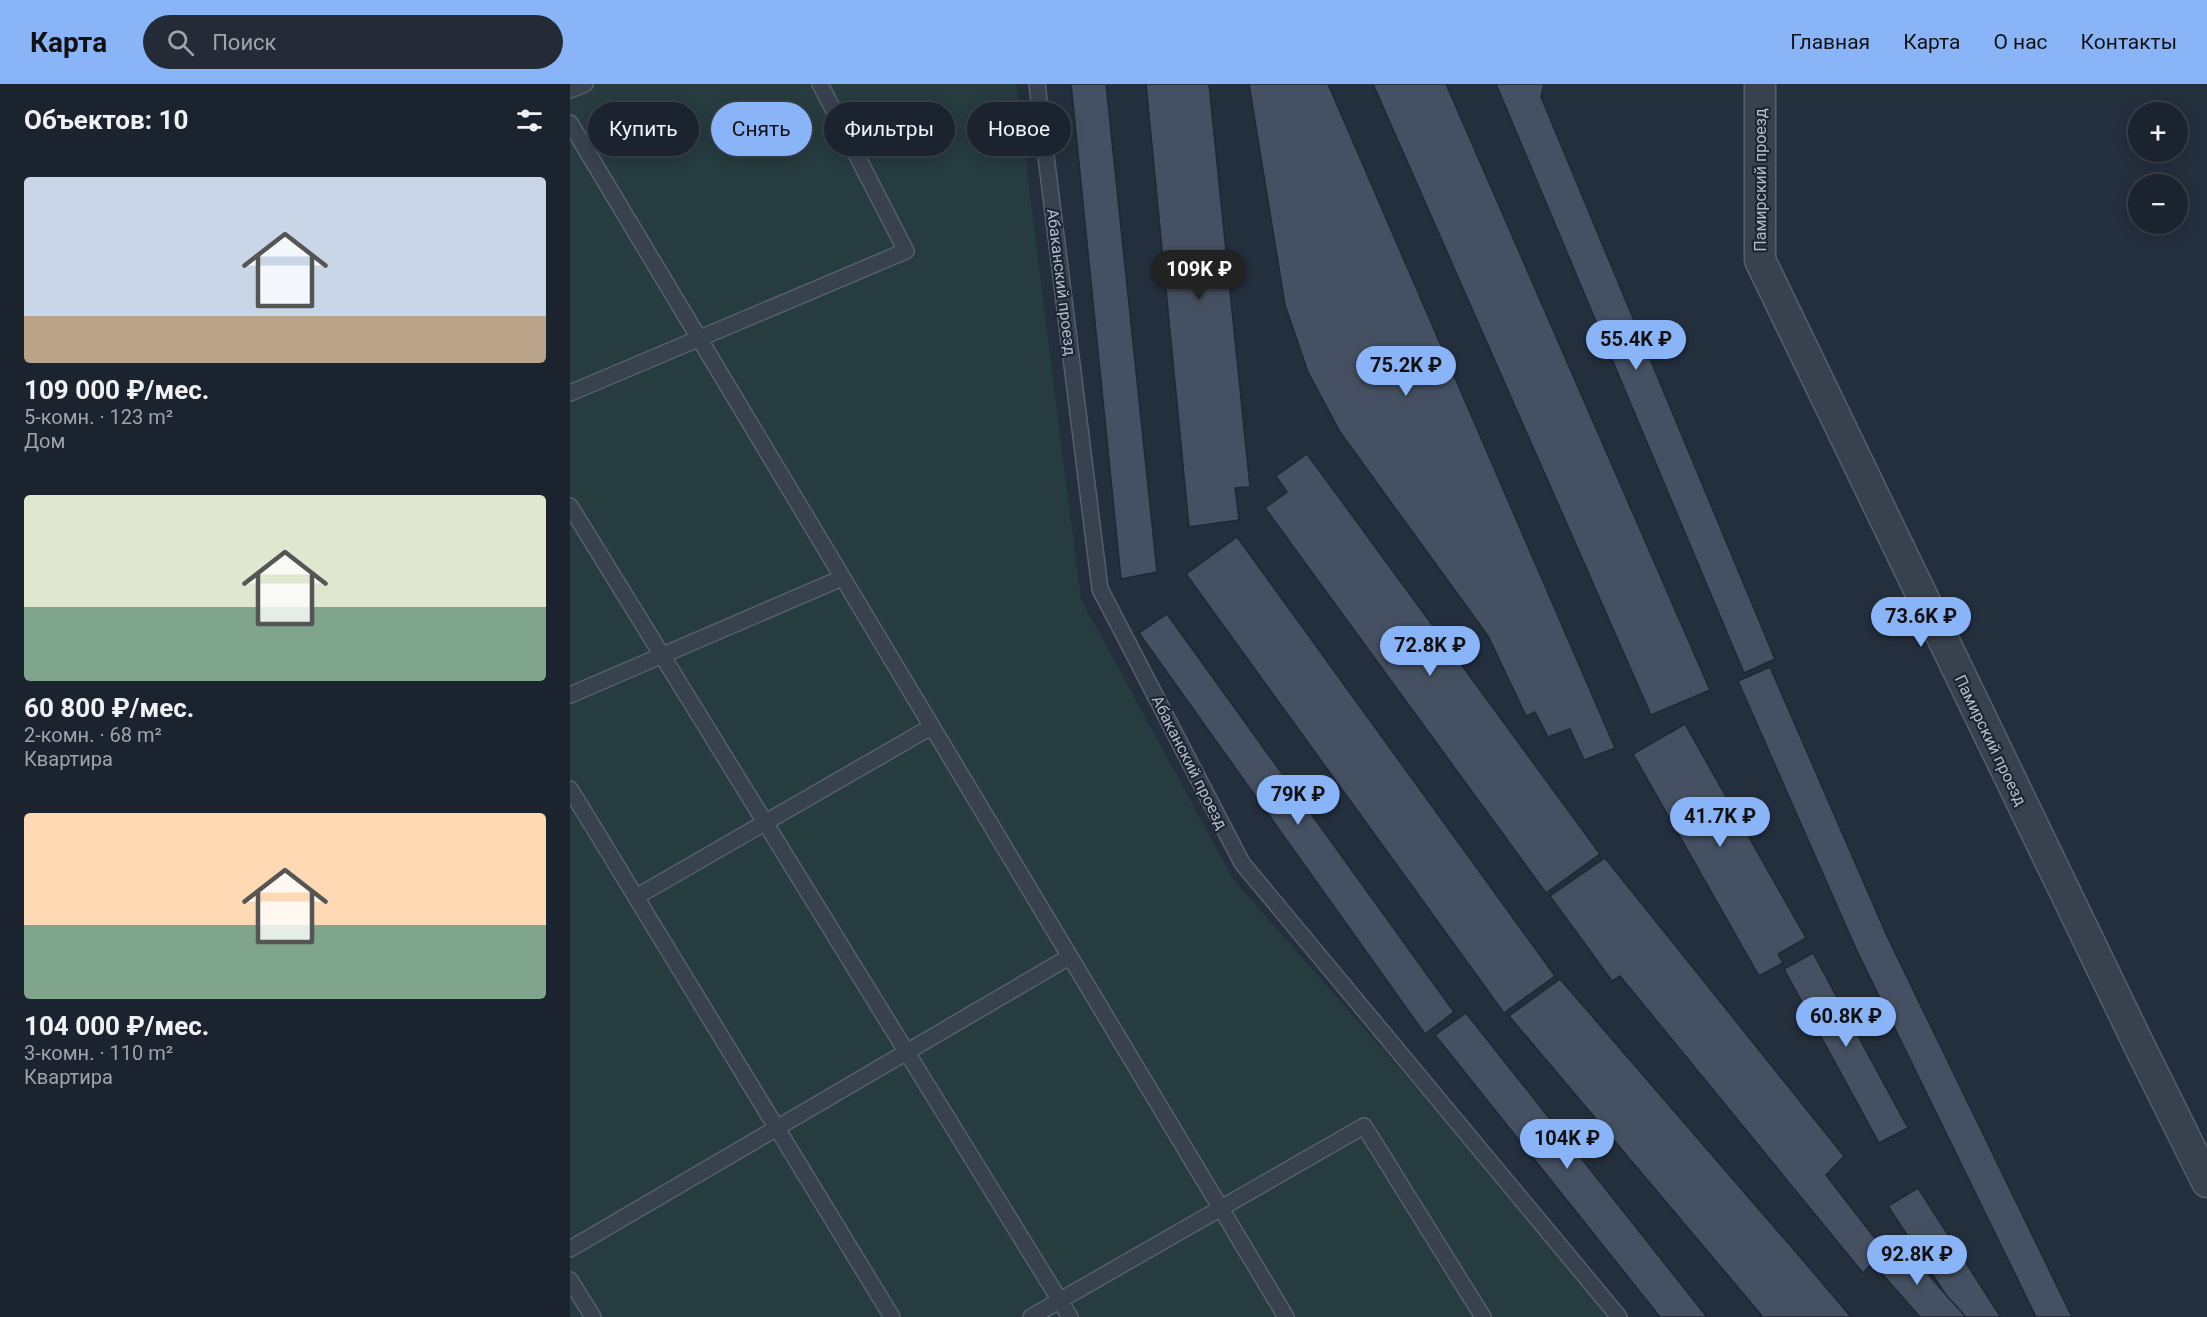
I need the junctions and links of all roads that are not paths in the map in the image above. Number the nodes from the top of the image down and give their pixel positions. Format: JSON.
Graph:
{"nodes":[{"id":1,"x":585,"y":84,"type":"edge"},
{"id":2,"x":820,"y":84,"type":"edge"},
{"id":3,"x":1037,"y":84,"type":"edge"},
{"id":4,"x":1760,"y":84,"type":"edge"},
{"id":5,"x":570,"y":90,"type":"edge"},
{"id":6,"x":570,"y":123,"type":"edge"},
{"id":7,"x":698,"y":339,"type":"junction"},
{"id":8,"x":570,"y":393,"type":"edge"},
{"id":9,"x":570,"y":506,"type":"edge"},
{"id":10,"x":842,"y":578,"type":"junction"},
{"id":11,"x":662,"y":655,"type":"junction"},
{"id":12,"x":570,"y":695,"type":"edge"},
{"id":13,"x":931,"y":727,"type":"junction"},
{"id":14,"x":570,"y":789,"type":"edge"},
{"id":15,"x":765,"y":823,"type":"junction"},
{"id":16,"x":636,"y":897,"type":"junction"},
{"id":17,"x":1069,"y":957,"type":"junction"},
{"id":18,"x":906,"y":1052,"type":"junction"},
{"id":19,"x":777,"y":1128,"type":"junction"},
{"id":20,"x":2207,"y":1182,"type":"edge"},
{"id":21,"x":1220,"y":1208,"type":"junction"},
{"id":22,"x":570,"y":1249,"type":"edge"},
{"id":23,"x":570,"y":1280,"type":"edge"},
{"id":24,"x":1060,"y":1301,"type":"junction"},
{"id":25,"x":592,"y":1317,"type":"edge"},
{"id":26,"x":892,"y":1317,"type":"edge"},
{"id":27,"x":1031,"y":1317,"type":"edge"},
{"id":28,"x":1070,"y":1317,"type":"edge"},
{"id":29,"x":1286,"y":1317,"type":"edge"},
{"id":30,"x":1483,"y":1317,"type":"edge"},
{"id":31,"x":1619,"y":1317,"type":"edge"}],
"edges":[{"from":1,"to":5,"type":"lane"},
{"from":2,"to":7,"type":"lane"},
{"from":3,"to":31,"type":"lane","name":"Абаканский проезд"},
{"from":4,"to":20,"type":"street","name":"Памирский проезд"},
{"from":6,"to":7,"type":"lane"},
{"from":7,"to":8,"type":"lane"},
{"from":7,"to":10,"type":"lane"},
{"from":9,"to":11,"type":"lane"},
{"from":10,"to":11,"type":"lane"},
{"from":10,"to":13,"type":"lane"},
{"from":11,"to":12,"type":"lane"},
{"from":11,"to":15,"type":"lane"},
{"from":13,"to":15,"type":"lane"},
{"from":13,"to":17,"type":"lane"},
{"from":14,"to":16,"type":"lane"},
{"from":15,"to":16,"type":"lane"},
{"from":15,"to":18,"type":"lane"},
{"from":16,"to":19,"type":"lane"},
{"from":17,"to":18,"type":"lane"},
{"from":17,"to":21,"type":"lane"},
{"from":18,"to":19,"type":"lane"},
{"from":18,"to":24,"type":"lane"},
{"from":19,"to":22,"type":"lane"},
{"from":19,"to":26,"type":"lane"},
{"from":21,"to":24,"type":"lane"},
{"from":21,"to":29,"type":"lane"},
{"from":21,"to":30,"type":"lane"},
{"from":23,"to":25,"type":"lane"},
{"from":24,"to":27,"type":"lane"},
{"from":24,"to":28,"type":"lane"}]}
